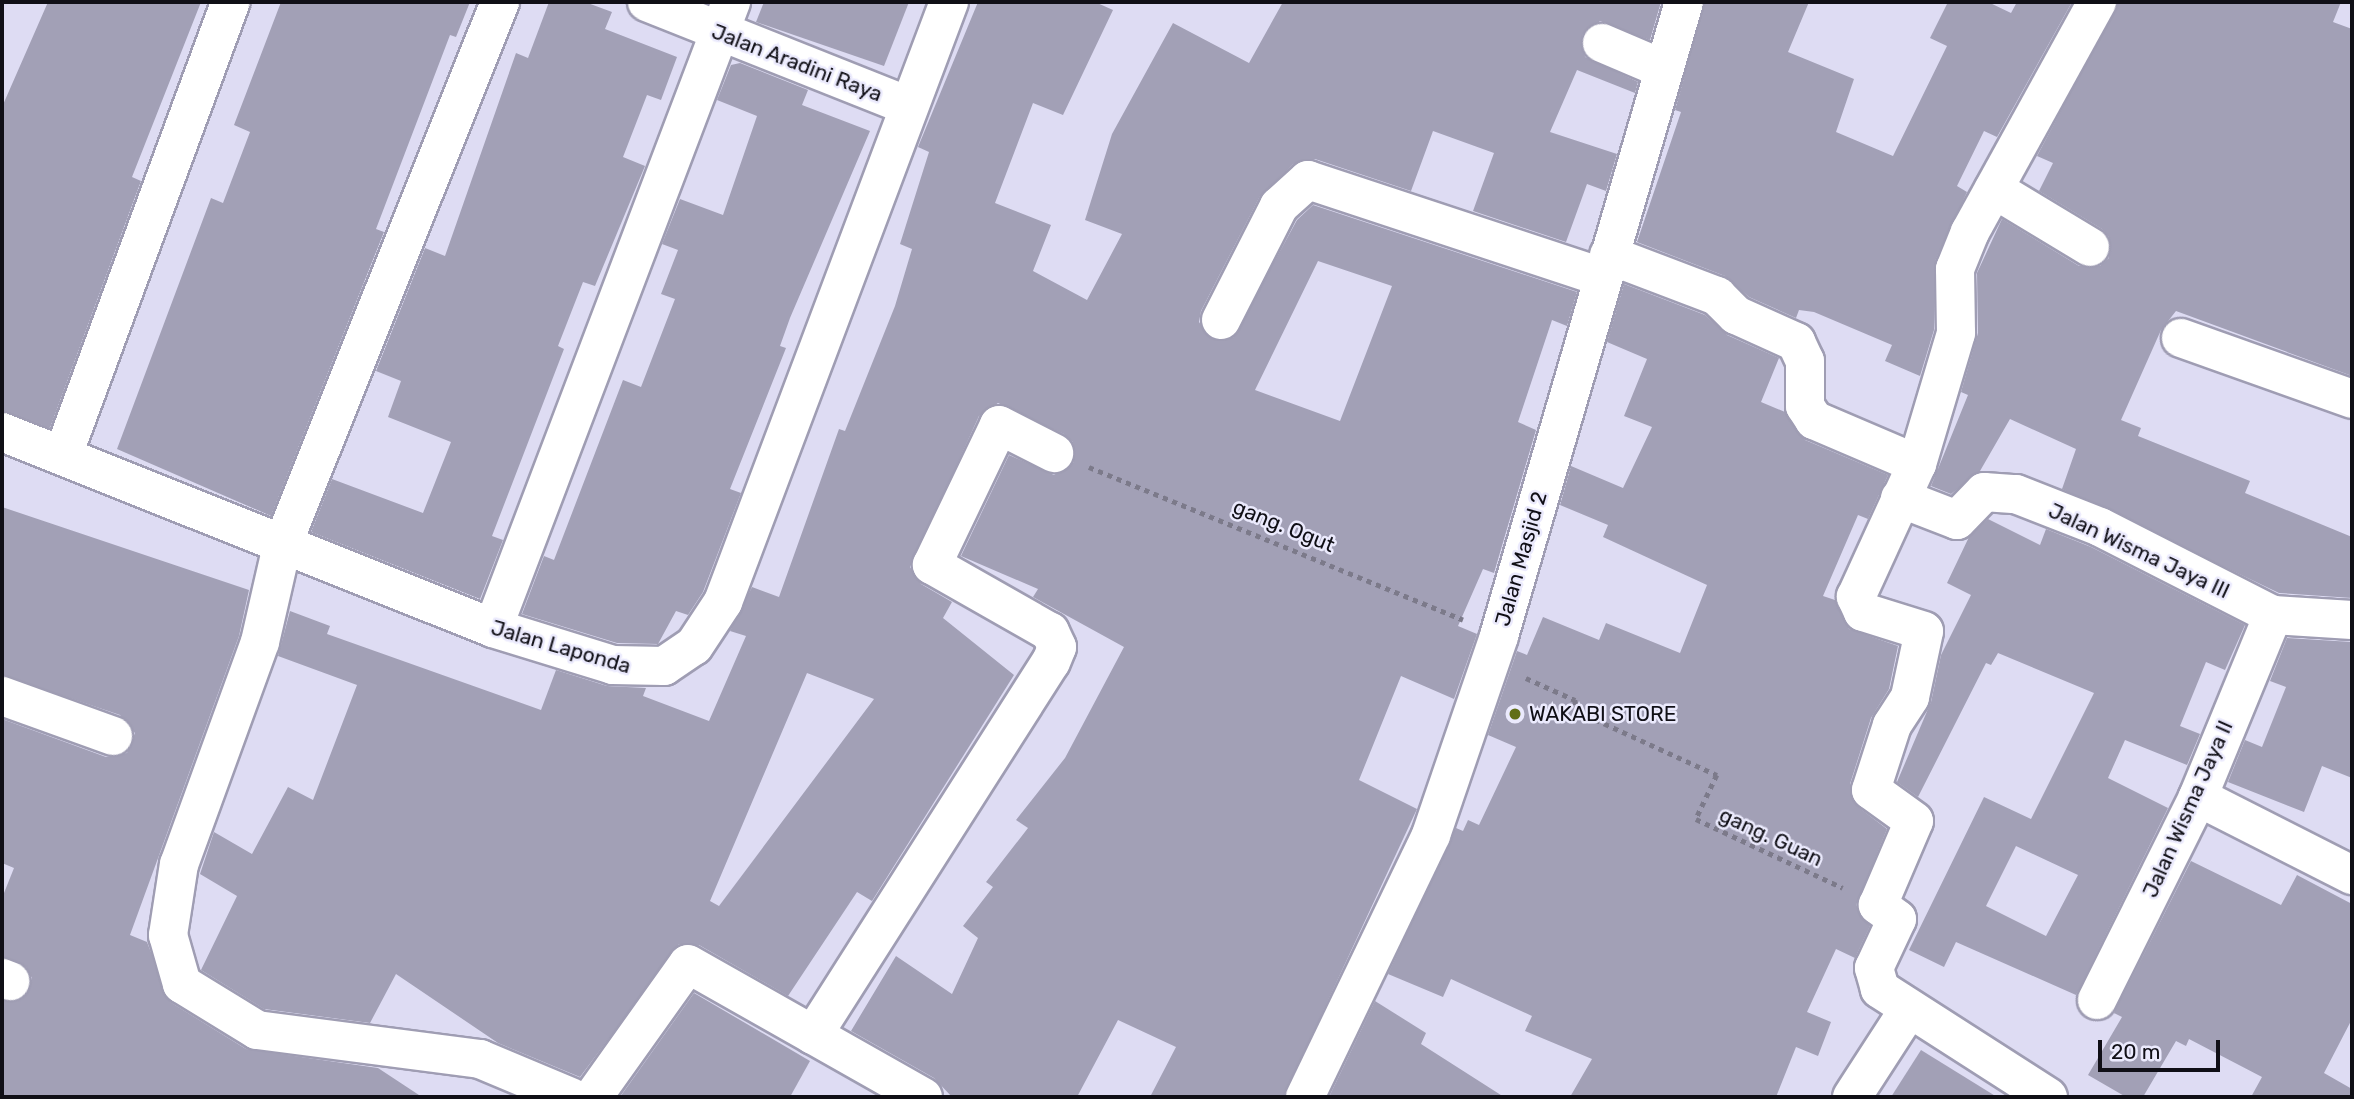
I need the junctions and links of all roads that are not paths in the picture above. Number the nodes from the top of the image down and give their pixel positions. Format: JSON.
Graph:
{"nodes":[{"id":1,"x":231,"y":2,"type":"edge"},
{"id":2,"x":500,"y":2,"type":"edge"},
{"id":3,"x":647,"y":2,"type":"edge"},
{"id":4,"x":949,"y":2,"type":"edge"},
{"id":5,"x":1684,"y":2,"type":"edge"},
{"id":6,"x":2097,"y":2,"type":"edge"},
{"id":7,"x":724,"y":18,"type":"edge"},
{"id":8,"x":1602,"y":43,"type":"dead end"},
{"id":9,"x":1663,"y":69,"type":"junction"},
{"id":10,"x":908,"y":106,"type":"junction"},
{"id":11,"x":1994,"y":189,"type":"junction"},
{"id":12,"x":2090,"y":247,"type":"dead end"},
{"id":13,"x":1604,"y":265,"type":"junction"},
{"id":14,"x":1221,"y":320,"type":"dead end"},
{"id":15,"x":2181,"y":338,"type":"dead end"},
{"id":16,"x":2352,"y":399,"type":"edge"},
{"id":17,"x":2,"y":432,"type":"edge"},
{"id":18,"x":1054,"y":453,"type":"road end"},
{"id":19,"x":63,"y":454,"type":"junction"},
{"id":20,"x":1917,"y":464,"type":"junction"},
{"id":21,"x":1900,"y":498,"type":"junction"},
{"id":22,"x":282,"y":546,"type":"junction"},
{"id":23,"x":2273,"y":615,"type":"junction"},
{"id":24,"x":2352,"y":620,"type":"edge"},
{"id":25,"x":493,"y":628,"type":"junction"},
{"id":26,"x":2,"y":696,"type":"edge"},
{"id":27,"x":113,"y":736,"type":"dead end"},
{"id":28,"x":2198,"y":797,"type":"junction"},
{"id":29,"x":2352,"y":875,"type":"edge"},
{"id":30,"x":2097,"y":1000,"type":"dead end"},
{"id":31,"x":1907,"y":1012,"type":"junction"},
{"id":32,"x":813,"y":1035,"type":"junction"},
{"id":33,"x":571,"y":1097,"type":"edge"},
{"id":34,"x":593,"y":1097,"type":"edge"},
{"id":35,"x":923,"y":1097,"type":"edge"},
{"id":36,"x":1305,"y":1097,"type":"edge"},
{"id":37,"x":1852,"y":1097,"type":"edge"},
{"id":38,"x":2048,"y":1097,"type":"edge"}],
"edges":[{"from":1,"to":19,"type":"street"},
{"from":2,"to":22,"type":"street"},
{"from":3,"to":7,"type":"street","name":"Jalan Aradini Raya"},
{"from":4,"to":10,"type":"street","name":"Jalan Laponda"},
{"from":5,"to":9,"type":"street","name":"Jalan Masjid 2"},
{"from":6,"to":11,"type":"street"},
{"from":7,"to":10,"type":"street","name":"Jalan Aradini Raya"},
{"from":7,"to":25,"type":"street"},
{"from":8,"to":9,"type":"street"},
{"from":9,"to":13,"type":"street","name":"Jalan Masjid 2"},
{"from":10,"to":25,"type":"street","name":"Jalan Laponda"},
{"from":11,"to":12,"type":"street"},
{"from":11,"to":20,"type":"street"},
{"from":13,"to":14,"type":"street"},
{"from":13,"to":20,"type":"street"},
{"from":13,"to":36,"type":"street","name":"Jalan Masjid 2"},
{"from":15,"to":16,"type":"street"},
{"from":17,"to":19,"type":"street","name":"Jalan Laponda"},
{"from":18,"to":32,"type":"street"},
{"from":19,"to":22,"type":"street","name":"Jalan Laponda"},
{"from":20,"to":21,"type":"street"},
{"from":21,"to":23,"type":"street","name":"Jalan Wisma Jaya III"},
{"from":21,"to":31,"type":"street"},
{"from":22,"to":25,"type":"street","name":"Jalan Laponda"},
{"from":22,"to":33,"type":"street"},
{"from":23,"to":24,"type":"street","name":"Jalan Wisma Jaya III"},
{"from":23,"to":28,"type":"street","name":"Jalan Wisma Jaya II"},
{"from":26,"to":27,"type":"street"},
{"from":28,"to":29,"type":"street"},
{"from":28,"to":30,"type":"street","name":"Jalan Wisma Jaya II"},
{"from":31,"to":37,"type":"street"},
{"from":31,"to":38,"type":"street"},
{"from":32,"to":34,"type":"street"},
{"from":32,"to":35,"type":"street"}]}
